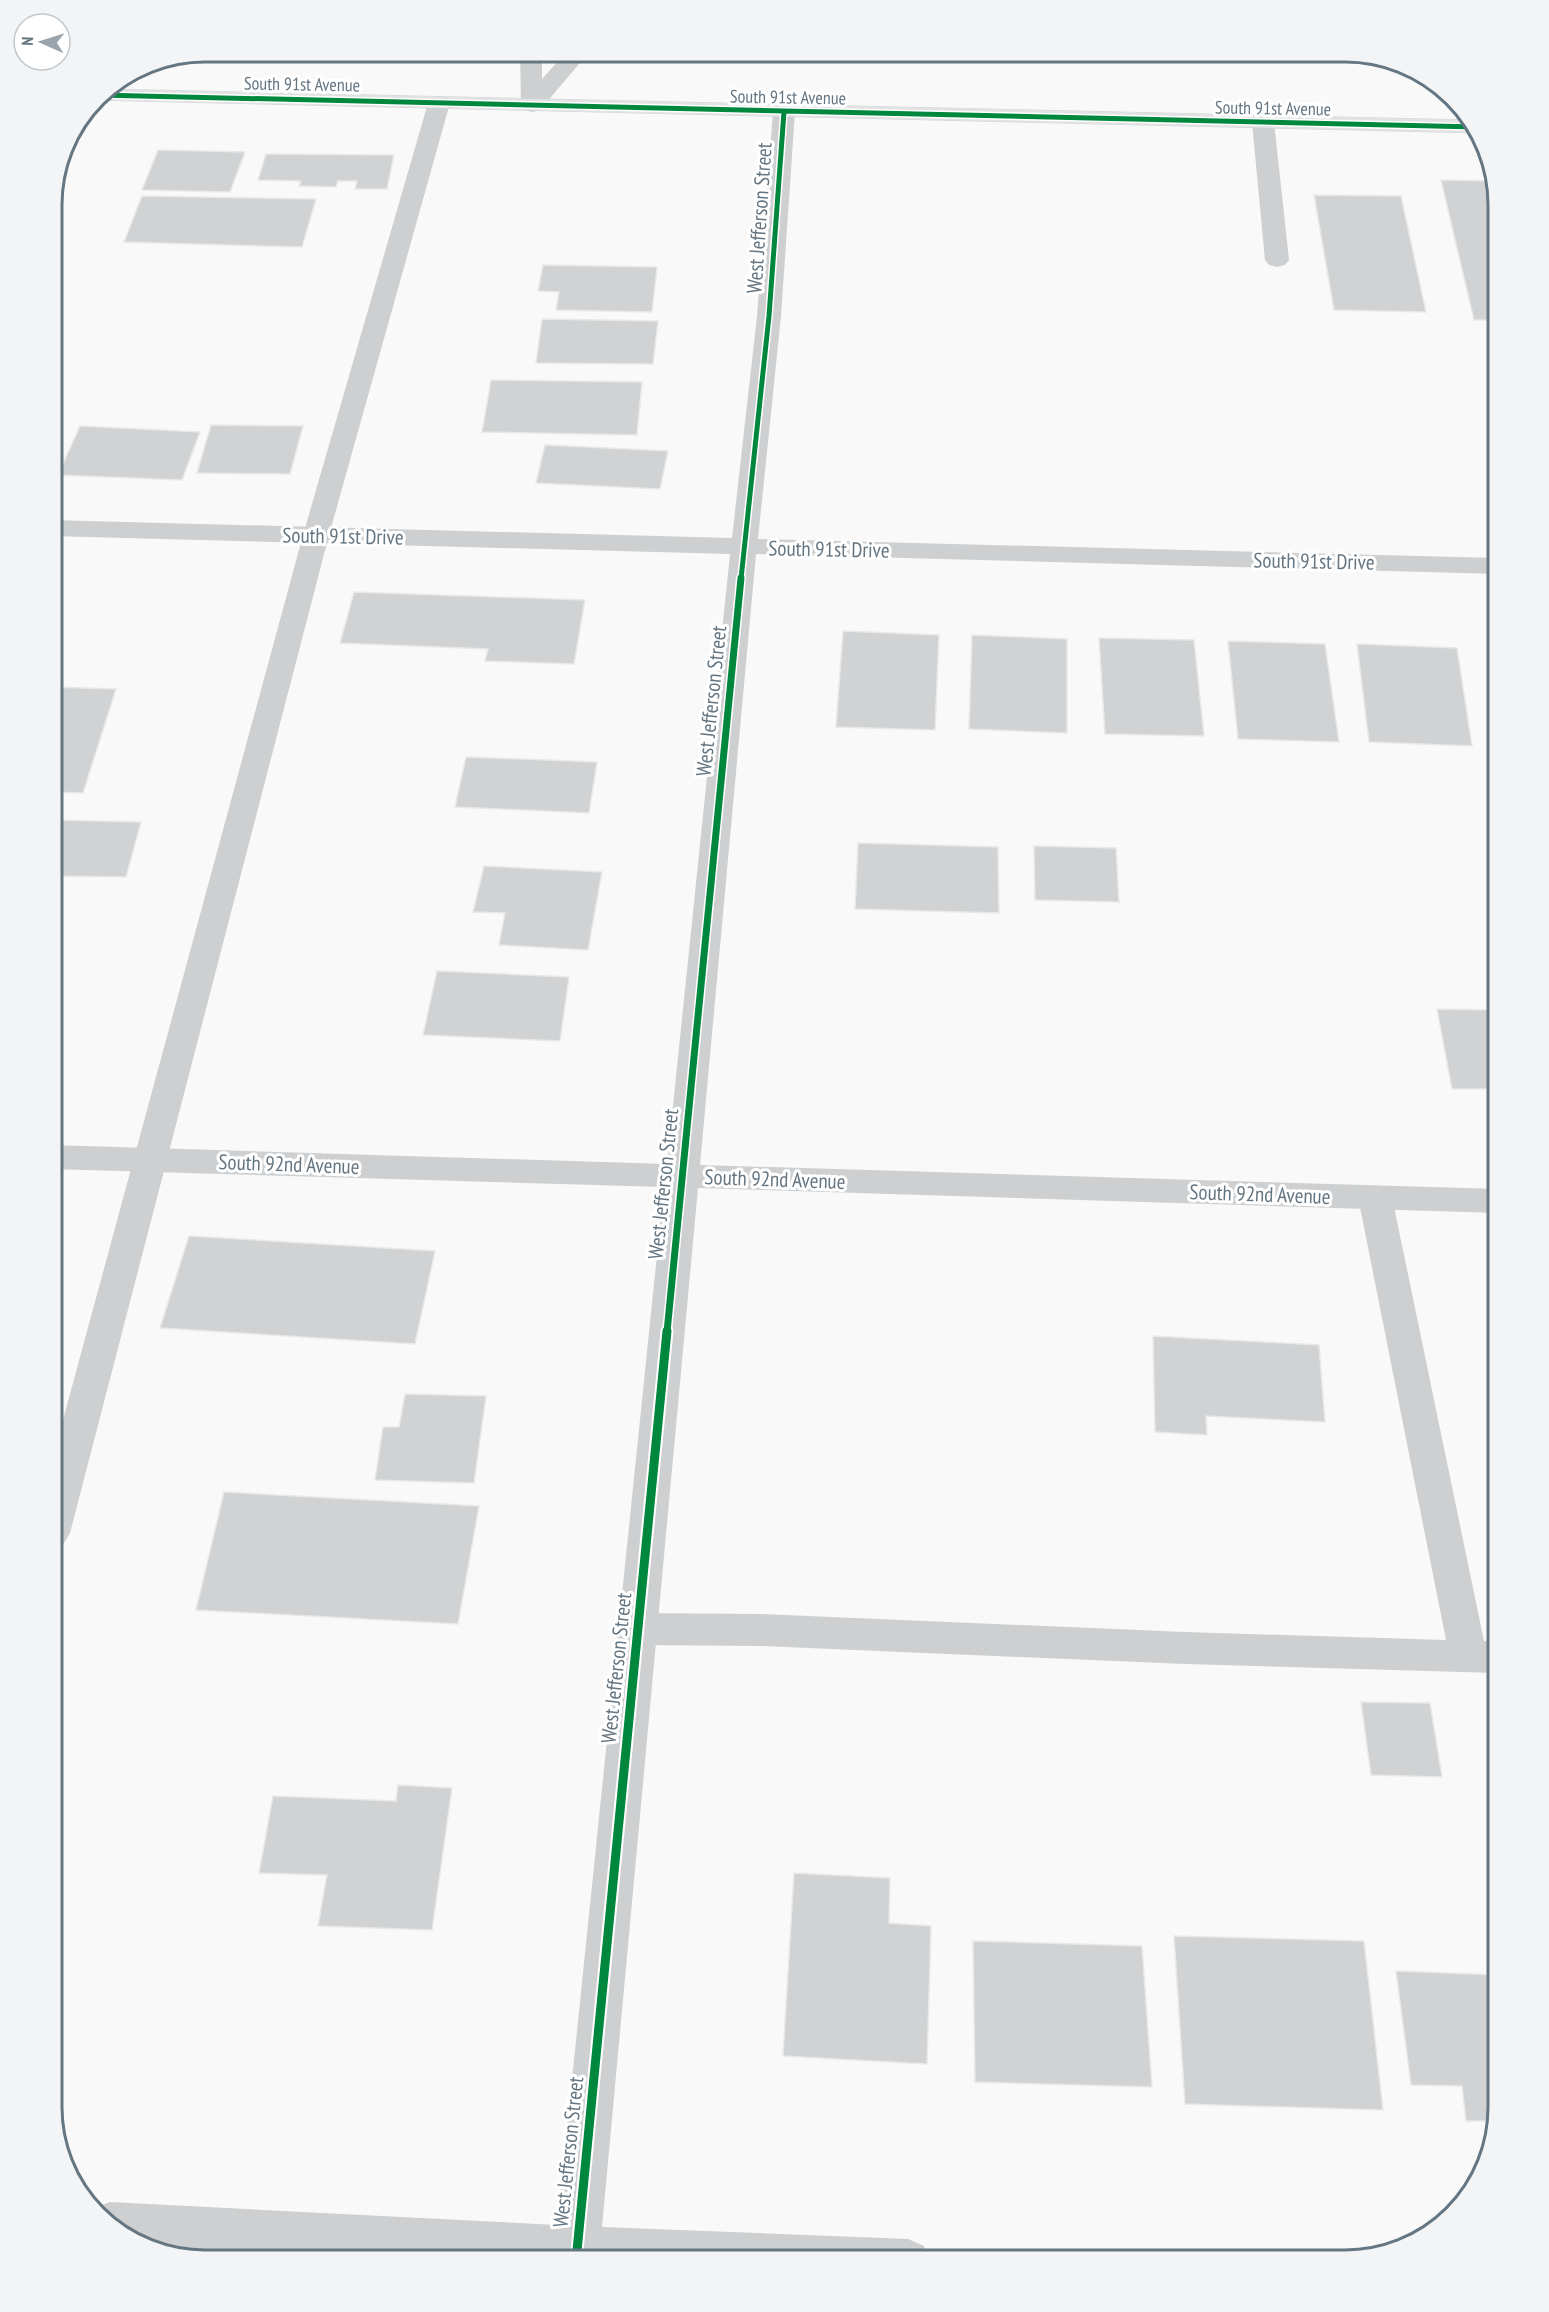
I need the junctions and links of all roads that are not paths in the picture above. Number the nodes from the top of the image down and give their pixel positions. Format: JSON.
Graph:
{"nodes":[{"id":1,"x":531,"y":61,"type":"edge"},
{"id":2,"x":569,"y":61,"type":"edge"},
{"id":3,"x":112,"y":95,"type":"edge"},
{"id":4,"x":439,"y":103,"type":"junction"},
{"id":5,"x":532,"y":105,"type":"junction"},
{"id":6,"x":784,"y":111,"type":"junction"},
{"id":7,"x":1263,"y":122,"type":"junction"},
{"id":8,"x":1464,"y":127,"type":"edge"},
{"id":9,"x":1277,"y":260,"type":"dead end"},
{"id":10,"x":62,"y":528,"type":"edge"},
{"id":11,"x":316,"y":535,"type":"junction"},
{"id":12,"x":744,"y":546,"type":"junction"},
{"id":13,"x":1488,"y":566,"type":"edge"},
{"id":14,"x":61,"y":1156,"type":"edge"},
{"id":15,"x":150,"y":1160,"type":"junction"},
{"id":16,"x":682,"y":1176,"type":"junction"},
{"id":17,"x":1375,"y":1197,"type":"junction"},
{"id":18,"x":1488,"y":1201,"type":"edge"},
{"id":19,"x":61,"y":1494,"type":"edge"},
{"id":20,"x":638,"y":1629,"type":"junction"},
{"id":21,"x":1483,"y":1657,"type":"edge"},
{"id":22,"x":122,"y":2224,"type":"edge"},
{"id":23,"x":517,"y":2250,"type":"edge"},
{"id":24,"x":577,"y":2250,"type":"edge"}],
"edges":[{"from":1,"to":5,"type":"street"},
{"from":2,"to":5,"type":"street"},
{"from":3,"to":4,"type":"main road","name":"South 91st Avenue"},
{"from":4,"to":5,"type":"main road","name":"South 91st Avenue"},
{"from":4,"to":11,"type":"street"},
{"from":5,"to":6,"type":"main road","name":"South 91st Avenue"},
{"from":6,"to":7,"type":"main road","name":"South 91st Avenue"},
{"from":6,"to":12,"type":"street","name":"West Jefferson Street"},
{"from":7,"to":8,"type":"main road","name":"South 91st Avenue"},
{"from":7,"to":9,"type":"street"},
{"from":10,"to":11,"type":"street","name":"South 91st Drive"},
{"from":11,"to":12,"type":"street","name":"South 91st Drive"},
{"from":11,"to":15,"type":"street"},
{"from":12,"to":13,"type":"street","name":"South 91st Drive"},
{"from":12,"to":16,"type":"street","name":"West Jefferson Street"},
{"from":14,"to":15,"type":"street","name":"South 92nd Avenue"},
{"from":15,"to":16,"type":"street","name":"South 92nd Avenue"},
{"from":15,"to":19,"type":"street"},
{"from":16,"to":17,"type":"street","name":"South 92nd Avenue"},
{"from":16,"to":20,"type":"street","name":"West Jefferson Street"},
{"from":17,"to":18,"type":"street","name":"South 92nd Avenue"},
{"from":17,"to":21,"type":"street"},
{"from":20,"to":21,"type":"street"},
{"from":20,"to":24,"type":"street","name":"West Jefferson Street"},
{"from":22,"to":23,"type":"street"}]}
